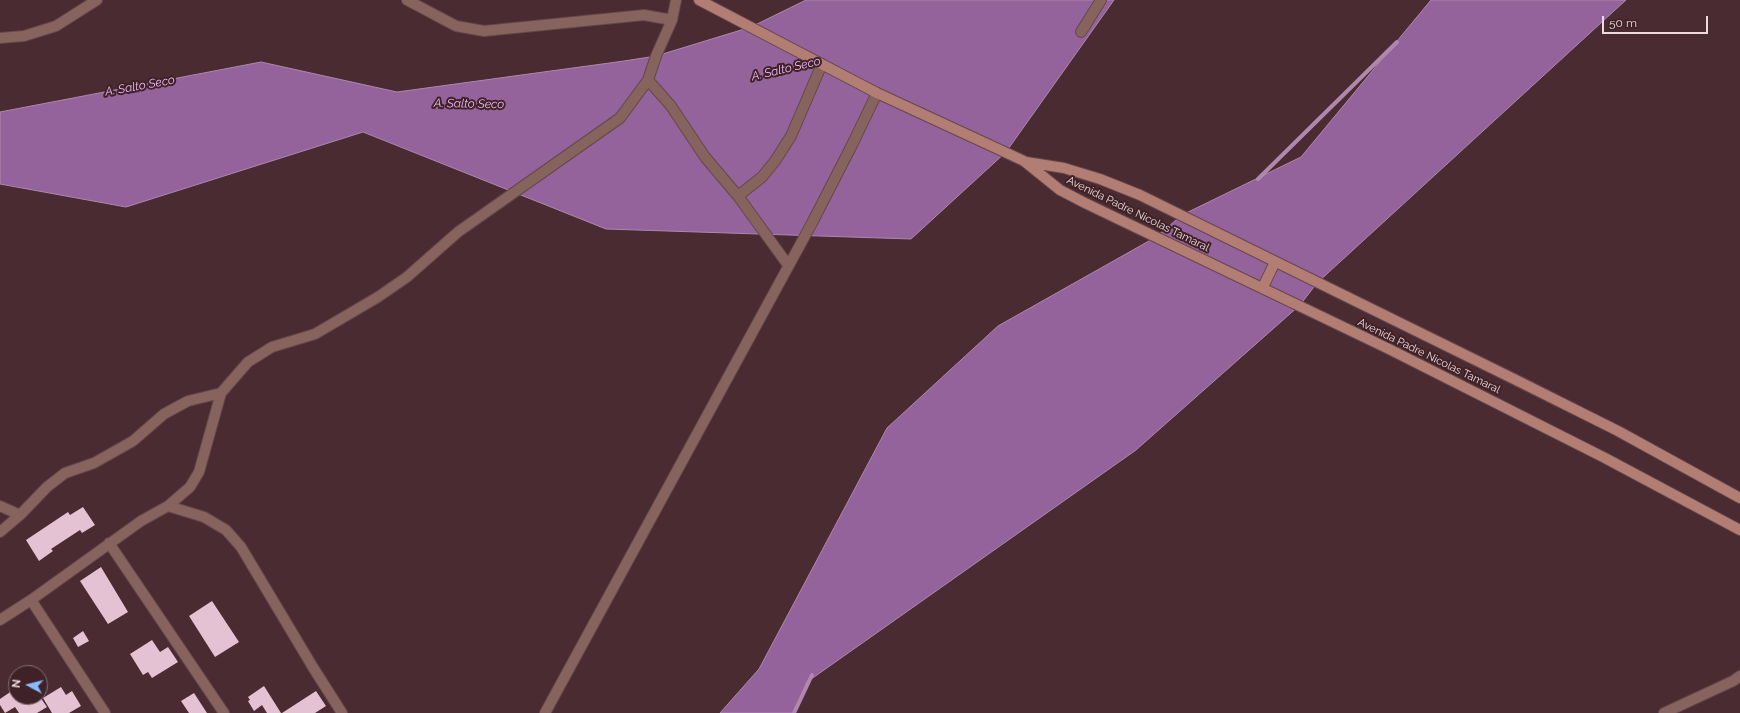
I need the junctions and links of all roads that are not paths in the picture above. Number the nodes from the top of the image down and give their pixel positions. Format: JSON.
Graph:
{"nodes":[{"id":1,"x":97,"y":0,"type":"edge"},
{"id":2,"x":407,"y":0,"type":"edge"},
{"id":3,"x":676,"y":0,"type":"edge"},
{"id":4,"x":699,"y":0,"type":"edge"},
{"id":5,"x":1101,"y":0,"type":"edge"},
{"id":6,"x":672,"y":20,"type":"junction"},
{"id":7,"x":1081,"y":32,"type":"dead end"},
{"id":8,"x":0,"y":38,"type":"edge"},
{"id":9,"x":822,"y":64,"type":"junction"},
{"id":10,"x":648,"y":80,"type":"junction"},
{"id":11,"x":877,"y":92,"type":"junction"},
{"id":12,"x":1024,"y":161,"type":"junction"},
{"id":13,"x":738,"y":196,"type":"junction"},
{"id":14,"x":1275,"y":262,"type":"junction"},
{"id":15,"x":788,"y":265,"type":"junction"},
{"id":16,"x":1262,"y":287,"type":"junction"},
{"id":17,"x":221,"y":393,"type":"junction"},
{"id":18,"x":1740,"y":498,"type":"edge"},
{"id":19,"x":0,"y":506,"type":"edge"},
{"id":20,"x":168,"y":506,"type":"junction"},
{"id":21,"x":20,"y":515,"type":"junction"},
{"id":22,"x":1740,"y":530,"type":"edge"},
{"id":23,"x":0,"y":532,"type":"edge"},
{"id":24,"x":109,"y":543,"type":"junction"},
{"id":25,"x":31,"y":600,"type":"junction"},
{"id":26,"x":0,"y":620,"type":"edge"},
{"id":27,"x":1740,"y":676,"type":"edge"},
{"id":28,"x":105,"y":713,"type":"edge"},
{"id":29,"x":224,"y":713,"type":"edge"},
{"id":30,"x":342,"y":713,"type":"edge"},
{"id":31,"x":545,"y":713,"type":"edge"},
{"id":32,"x":1664,"y":713,"type":"edge"}],
"edges":[{"from":1,"to":8,"type":"street"},
{"from":2,"to":6,"type":"street"},
{"from":3,"to":6,"type":"street"},
{"from":4,"to":9,"type":"street"},
{"from":5,"to":7,"type":"street"},
{"from":6,"to":10,"type":"street"},
{"from":9,"to":11,"type":"street"},
{"from":9,"to":13,"type":"street"},
{"from":10,"to":13,"type":"street"},
{"from":10,"to":17,"type":"street"},
{"from":11,"to":12,"type":"street"},
{"from":11,"to":15,"type":"street"},
{"from":12,"to":14,"type":"street","name":"Avenida Padre Nicolas Tamaral"},
{"from":12,"to":16,"type":"street","name":"Avenida Padre Nicolas Tamaral"},
{"from":13,"to":15,"type":"street"},
{"from":14,"to":16,"type":"street"},
{"from":14,"to":18,"type":"street","name":"Avenida Padre Nicolas Tamaral"},
{"from":15,"to":31,"type":"street"},
{"from":16,"to":22,"type":"street","name":"Avenida Padre Nicolas Tamaral"},
{"from":17,"to":20,"type":"street"},
{"from":17,"to":21,"type":"street"},
{"from":19,"to":21,"type":"street"},
{"from":20,"to":24,"type":"street"},
{"from":20,"to":30,"type":"street"},
{"from":21,"to":23,"type":"street"},
{"from":24,"to":25,"type":"street"},
{"from":24,"to":29,"type":"street"},
{"from":25,"to":26,"type":"street"},
{"from":25,"to":28,"type":"street"},
{"from":27,"to":32,"type":"street"}]}
